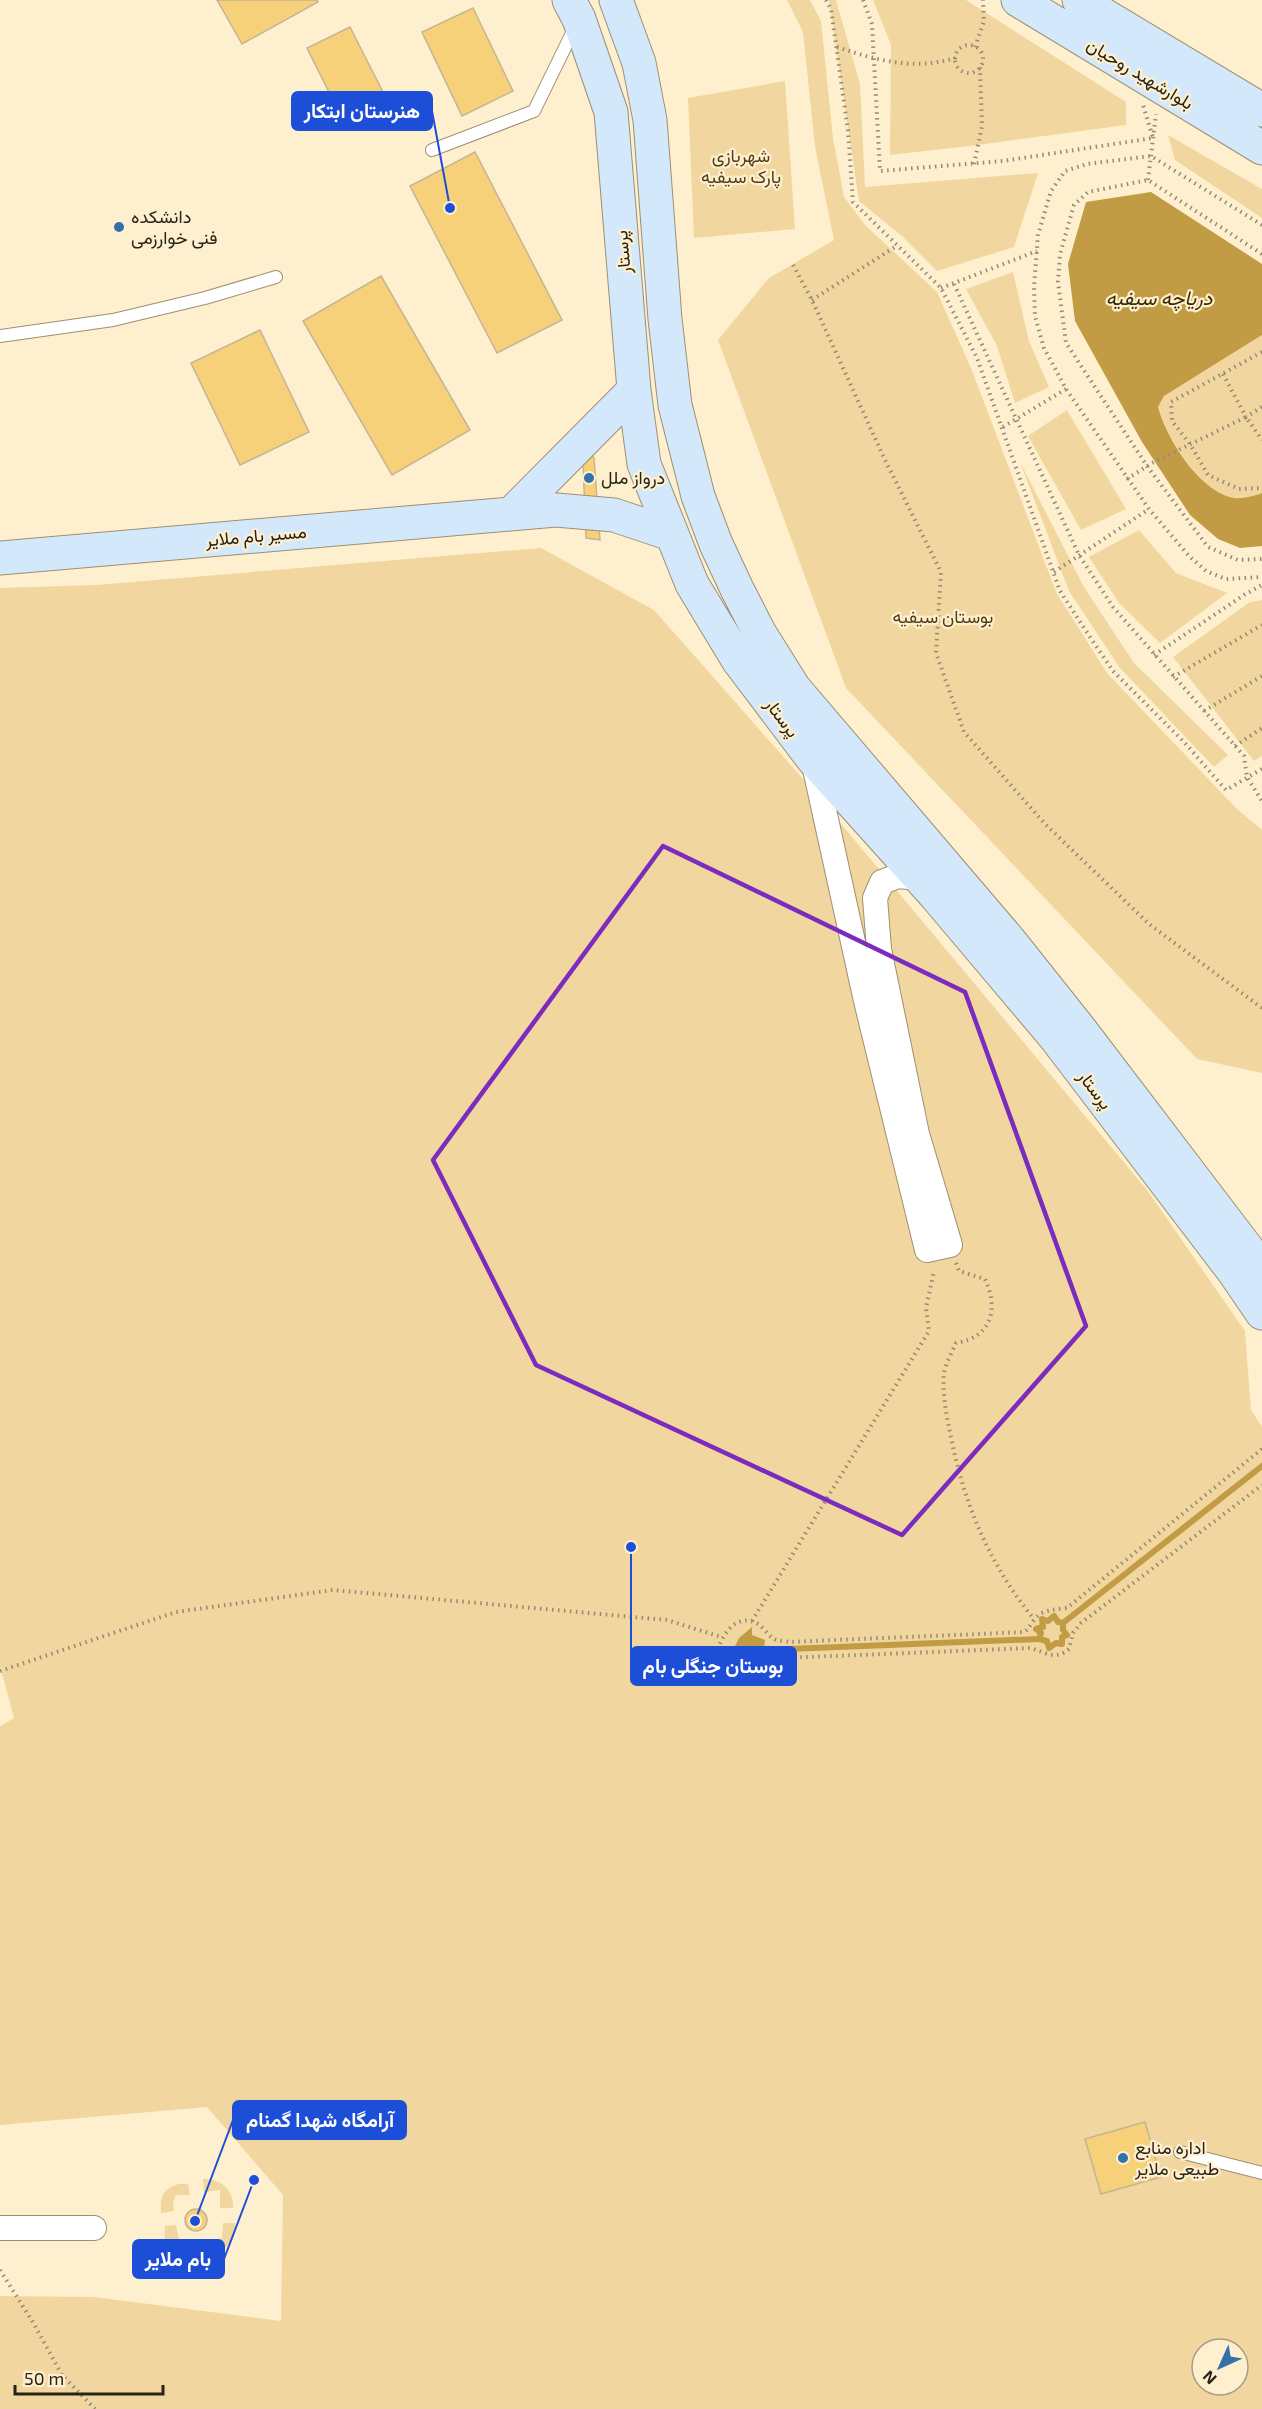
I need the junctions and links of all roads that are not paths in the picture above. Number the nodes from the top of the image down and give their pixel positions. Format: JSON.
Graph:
{"nodes":[{"id":1,"x":616,"y":0,"type":"edge"},
{"id":2,"x":1018,"y":0,"type":"edge"},
{"id":3,"x":1079,"y":0,"type":"edge"},
{"id":4,"x":574,"y":9,"type":"edge"},
{"id":5,"x":1262,"y":111,"type":"edge"},
{"id":6,"x":1262,"y":148,"type":"edge"},
{"id":7,"x":432,"y":150,"type":"dead end"},
{"id":8,"x":276,"y":277,"type":"dead end"},
{"id":9,"x":0,"y":336,"type":"edge"},
{"id":10,"x":633,"y":390,"type":"junction"},
{"id":11,"x":512,"y":513,"type":"junction"},
{"id":12,"x":670,"y":534,"type":"junction"},
{"id":13,"x":0,"y":558,"type":"edge"},
{"id":14,"x":812,"y":758,"type":"junction"},
{"id":15,"x":919,"y":878,"type":"junction"},
{"id":16,"x":1262,"y":1268,"type":"edge"},
{"id":17,"x":1262,"y":1313,"type":"edge"},
{"id":18,"x":1180,"y":2152,"type":"dead end"},
{"id":19,"x":1262,"y":2173,"type":"edge"},
{"id":20,"x":94,"y":2228,"type":"dead end"},
{"id":21,"x":0,"y":2229,"type":"edge"}],
"edges":[{"from":1,"to":16,"type":"main road","name":"پرستار"},
{"from":2,"to":6,"type":"main road","name":"بلوارشهید روحیان"},
{"from":3,"to":5,"type":"main road","name":"بلوارشهید روحیان"},
{"from":4,"to":7,"type":"lane"},
{"from":4,"to":10,"type":"main road","name":"پرستار"},
{"from":8,"to":9,"type":"lane"},
{"from":10,"to":11,"type":"main road"},
{"from":10,"to":12,"type":"main road","name":"پرستار"},
{"from":11,"to":12,"type":"main road","name":"مسیر بام ملایر"},
{"from":11,"to":13,"type":"main road","name":"مسیر بام ملایر"},
{"from":12,"to":14,"type":"main road","name":"پرستار"},
{"from":14,"to":15,"type":"main road","name":"پرستار"},
{"from":14,"to":15,"type":"street"},
{"from":15,"to":17,"type":"main road","name":"پرستار"},
{"from":18,"to":19,"type":"lane"},
{"from":20,"to":21,"type":"street"}]}
